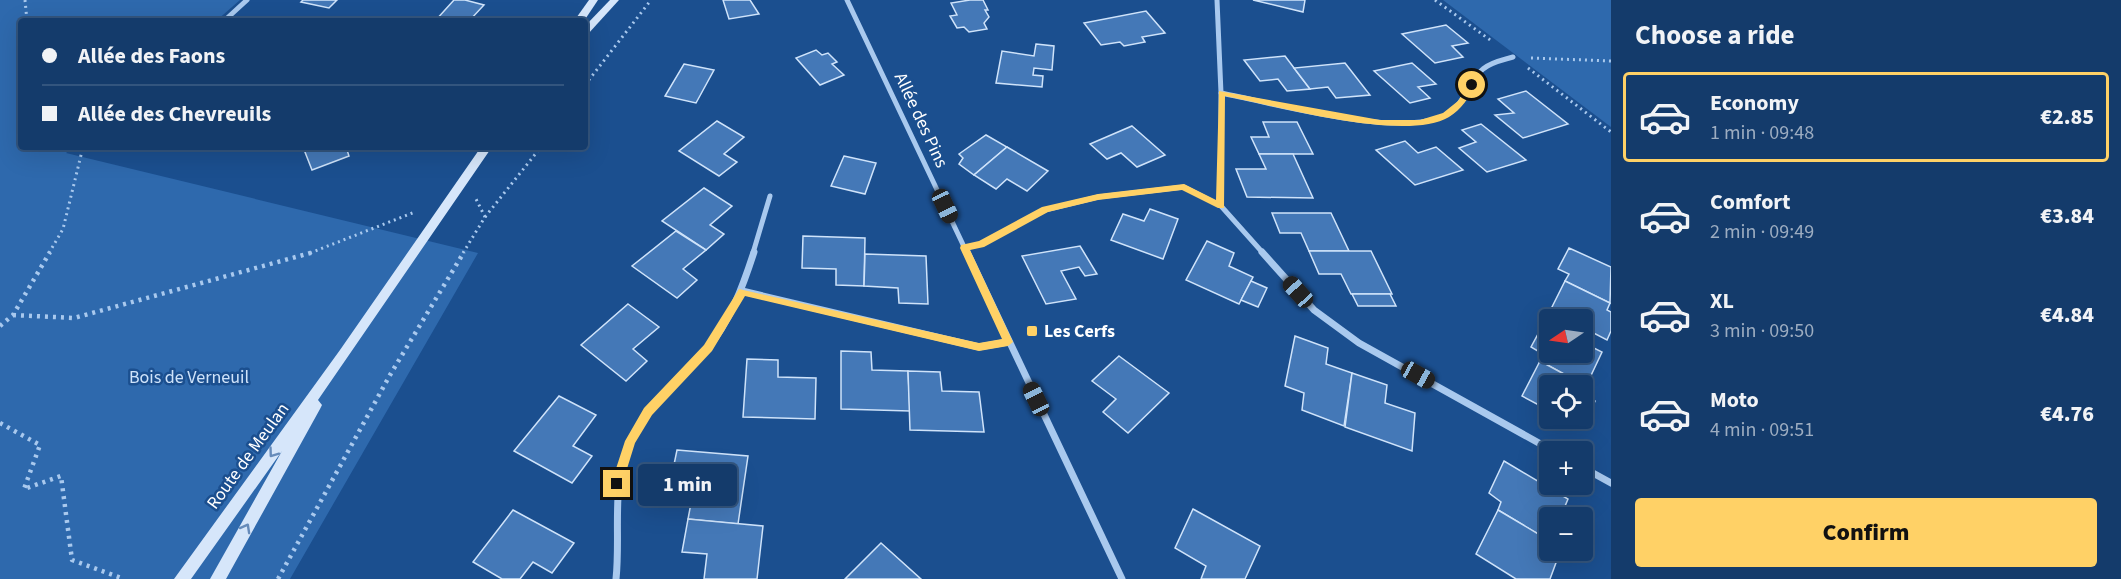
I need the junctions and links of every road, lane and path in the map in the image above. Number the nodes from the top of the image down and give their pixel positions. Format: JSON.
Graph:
{"nodes":[{"id":1,"x":25,"y":0,"type":"edge"},
{"id":2,"x":248,"y":0,"type":"edge"},
{"id":3,"x":594,"y":0,"type":"edge"},
{"id":4,"x":615,"y":0,"type":"edge"},
{"id":5,"x":651,"y":0,"type":"edge"},
{"id":6,"x":847,"y":0,"type":"edge"},
{"id":7,"x":1217,"y":0,"type":"edge"},
{"id":8,"x":27,"y":18,"type":"edge"},
{"id":9,"x":227,"y":18,"type":"edge"},
{"id":10,"x":581,"y":18,"type":"edge"},
{"id":11,"x":588,"y":29,"type":"edge"},
{"id":12,"x":1513,"y":57,"type":"joint"},
{"id":13,"x":1611,"y":61,"type":"edge"},
{"id":14,"x":588,"y":81,"type":"edge"},
{"id":15,"x":1221,"y":93,"type":"junction"},
{"id":16,"x":82,"y":150,"type":"edge"},
{"id":17,"x":485,"y":150,"type":"edge"},
{"id":18,"x":539,"y":150,"type":"edge"},
{"id":19,"x":465,"y":176,"type":"junction"},
{"id":20,"x":770,"y":196,"type":"dead end"},
{"id":21,"x":450,"y":198,"type":"junction"},
{"id":22,"x":1221,"y":206,"type":"junction"},
{"id":23,"x":485,"y":218,"type":"junction"},
{"id":24,"x":964,"y":248,"type":"junction"},
{"id":25,"x":742,"y":291,"type":"junction"},
{"id":26,"x":13,"y":315,"type":"junction"},
{"id":27,"x":0,"y":326,"type":"edge"},
{"id":28,"x":1008,"y":342,"type":"junction"},
{"id":29,"x":344,"y":354,"type":"junction"},
{"id":30,"x":0,"y":423,"type":"edge"},
{"id":31,"x":1539,"y":443,"type":"edge"},
{"id":32,"x":1593,"y":473,"type":"edge"},
{"id":33,"x":1611,"y":483,"type":"edge"},
{"id":34,"x":124,"y":579,"type":"edge"},
{"id":35,"x":182,"y":579,"type":"edge"},
{"id":36,"x":218,"y":579,"type":"edge"},
{"id":37,"x":278,"y":579,"type":"edge"},
{"id":38,"x":616,"y":579,"type":"edge"},
{"id":39,"x":1122,"y":579,"type":"edge"}],
"edges":[{"from":1,"to":8,"type":"path"},
{"from":2,"to":9,"type":"street"},
{"from":3,"to":10,"type":"main road"},
{"from":4,"to":11,"type":"main road"},
{"from":5,"to":14,"type":"path"},
{"from":6,"to":24,"type":"street","name":"Allée des Pins"},
{"from":7,"to":15,"type":"street"},
{"from":12,"to":13,"type":"path"},
{"from":12,"to":15,"type":"street"},
{"from":15,"to":22,"type":"street"},
{"from":16,"to":26,"type":"path"},
{"from":17,"to":19,"type":"main road","name":"Route de Meulan"},
{"from":18,"to":23,"type":"path"},
{"from":19,"to":21,"type":"main road","name":"Route de Meulan"},
{"from":19,"to":23,"type":"path"},
{"from":20,"to":25,"type":"street"},
{"from":21,"to":26,"type":"path"},
{"from":21,"to":29,"type":"main road","name":"Route de Meulan"},
{"from":22,"to":24,"type":"street"},
{"from":22,"to":31,"type":"street"},
{"from":23,"to":37,"type":"path"},
{"from":24,"to":28,"type":"street","name":"Allée des Pins"},
{"from":25,"to":28,"type":"street"},
{"from":25,"to":38,"type":"street"},
{"from":26,"to":27,"type":"path"},
{"from":28,"to":39,"type":"street","name":"Allée des Pins"},
{"from":29,"to":35,"type":"main road","name":"Route de Meulan","one_way":true},
{"from":36,"to":29,"type":"main road","name":"Route de Meulan","one_way":true},
{"from":30,"to":34,"type":"path"},
{"from":32,"to":33,"type":"street"}]}
